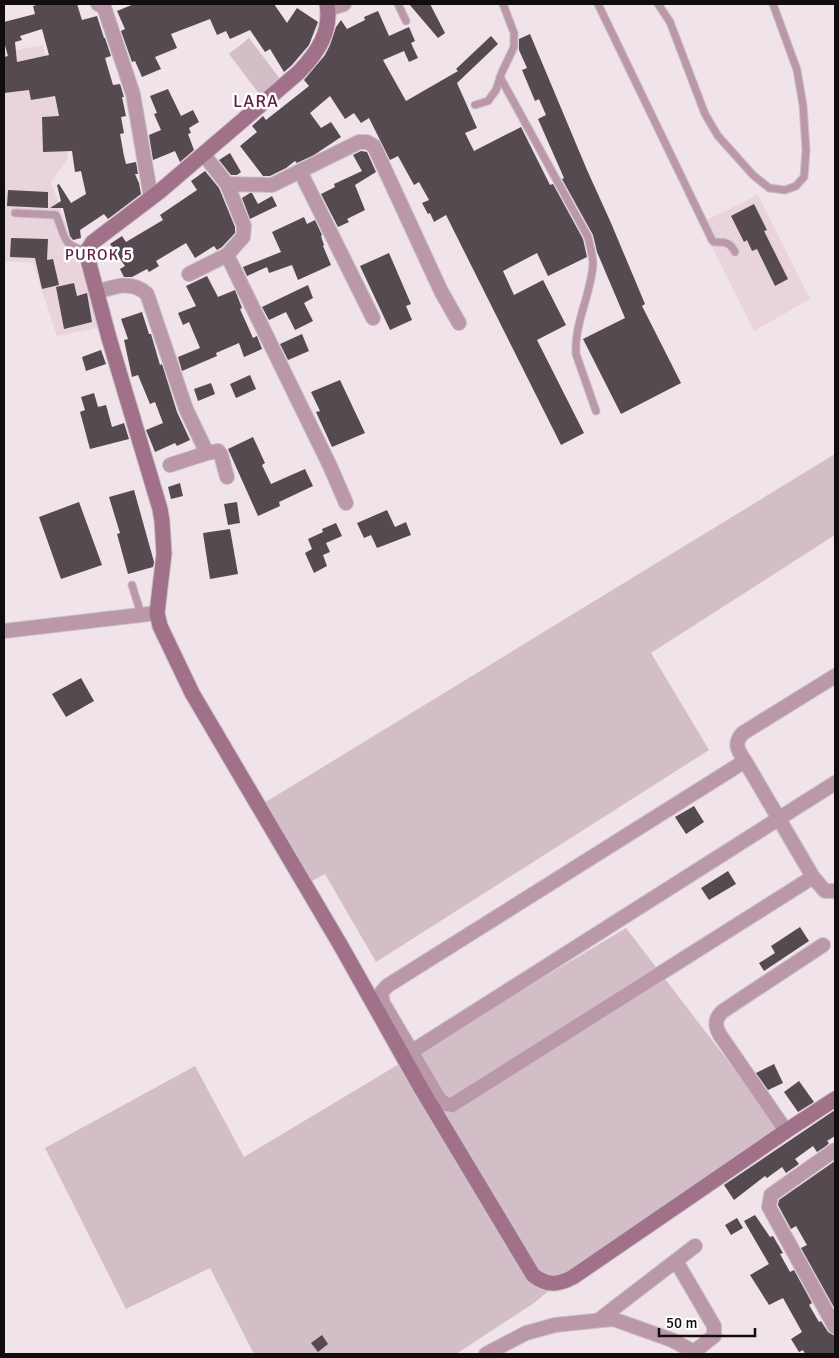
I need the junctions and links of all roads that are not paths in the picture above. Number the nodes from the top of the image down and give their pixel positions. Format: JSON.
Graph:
{"nodes":[{"id":1,"x":344,"y":4,"type":"edge"},
{"id":2,"x":398,"y":4,"type":"edge"},
{"id":3,"x":503,"y":4,"type":"edge"},
{"id":4,"x":598,"y":4,"type":"edge"},
{"id":5,"x":658,"y":4,"type":"edge"},
{"id":6,"x":773,"y":4,"type":"edge"},
{"id":7,"x":105,"y":5,"type":"edge"},
{"id":8,"x":327,"y":6,"type":"edge"},
{"id":9,"x":406,"y":22,"type":"dead end"},
{"id":10,"x":500,"y":77,"type":"junction"},
{"id":11,"x":475,"y":105,"type":"dead end"},
{"id":12,"x":204,"y":155,"type":"junction"},
{"id":13,"x":300,"y":171,"type":"junction"},
{"id":14,"x":227,"y":184,"type":"junction"},
{"id":15,"x":152,"y":198,"type":"junction"},
{"id":16,"x":15,"y":213,"type":"dead end"},
{"id":17,"x":87,"y":251,"type":"junction"},
{"id":18,"x":735,"y":252,"type":"dead end"},
{"id":19,"x":227,"y":255,"type":"junction"},
{"id":20,"x":189,"y":274,"type":"dead end"},
{"id":21,"x":97,"y":292,"type":"junction"},
{"id":22,"x":373,"y":318,"type":"dead end"},
{"id":23,"x":459,"y":323,"type":"dead end"},
{"id":24,"x":596,"y":411,"type":"dead end"},
{"id":25,"x":207,"y":453,"type":"junction"},
{"id":26,"x":170,"y":465,"type":"dead end"},
{"id":27,"x":227,"y":477,"type":"dead end"},
{"id":28,"x":346,"y":503,"type":"dead end"},
{"id":29,"x":132,"y":585,"type":"dead end"},
{"id":30,"x":157,"y":613,"type":"junction"},
{"id":31,"x":141,"y":614,"type":"junction"},
{"id":32,"x":4,"y":630,"type":"edge"},
{"id":33,"x":835,"y":676,"type":"edge"},
{"id":34,"x":745,"y":761,"type":"junction"},
{"id":35,"x":835,"y":783,"type":"edge"},
{"id":36,"x":780,"y":818,"type":"junction"},
{"id":37,"x":813,"y":877,"type":"junction"},
{"id":38,"x":835,"y":891,"type":"edge"},
{"id":39,"x":823,"y":945,"type":"dead end"},
{"id":40,"x":411,"y":1052,"type":"junction"},
{"id":41,"x":835,"y":1099,"type":"edge"},
{"id":42,"x":786,"y":1131,"type":"junction"},
{"id":43,"x":835,"y":1150,"type":"edge"},
{"id":44,"x":695,"y":1246,"type":"dead end"},
{"id":45,"x":676,"y":1261,"type":"junction"},
{"id":46,"x":600,"y":1319,"type":"junction"},
{"id":47,"x":835,"y":1326,"type":"edge"},
{"id":48,"x":696,"y":1353,"type":"edge"},
{"id":49,"x":486,"y":1354,"type":"edge"}],
"edges":[{"from":1,"to":8,"type":"street"},
{"from":2,"to":9,"type":"lane"},
{"from":3,"to":10,"type":"lane"},
{"from":4,"to":18,"type":"lane"},
{"from":5,"to":6,"type":"lane"},
{"from":7,"to":15,"type":"street"},
{"from":8,"to":12,"type":"street"},
{"from":10,"to":11,"type":"lane"},
{"from":10,"to":24,"type":"lane"},
{"from":12,"to":14,"type":"street"},
{"from":12,"to":15,"type":"street"},
{"from":13,"to":14,"type":"street"},
{"from":13,"to":22,"type":"street"},
{"from":13,"to":23,"type":"street"},
{"from":14,"to":19,"type":"street"},
{"from":15,"to":17,"type":"street"},
{"from":16,"to":17,"type":"lane"},
{"from":17,"to":21,"type":"street"},
{"from":19,"to":20,"type":"street"},
{"from":19,"to":28,"type":"street"},
{"from":21,"to":25,"type":"street"},
{"from":21,"to":30,"type":"street"},
{"from":25,"to":26,"type":"street"},
{"from":25,"to":27,"type":"street"},
{"from":29,"to":31,"type":"lane"},
{"from":30,"to":31,"type":"street"},
{"from":30,"to":42,"type":"street"},
{"from":31,"to":32,"type":"street"},
{"from":33,"to":34,"type":"street"},
{"from":34,"to":36,"type":"street"},
{"from":34,"to":40,"type":"street"},
{"from":35,"to":36,"type":"street"},
{"from":36,"to":37,"type":"street"},
{"from":36,"to":40,"type":"street"},
{"from":37,"to":38,"type":"street"},
{"from":37,"to":40,"type":"street"},
{"from":39,"to":42,"type":"street"},
{"from":41,"to":42,"type":"street"},
{"from":43,"to":47,"type":"street"},
{"from":44,"to":45,"type":"street"},
{"from":45,"to":46,"type":"street"},
{"from":45,"to":48,"type":"street"},
{"from":46,"to":48,"type":"street"},
{"from":46,"to":49,"type":"street"}]}
